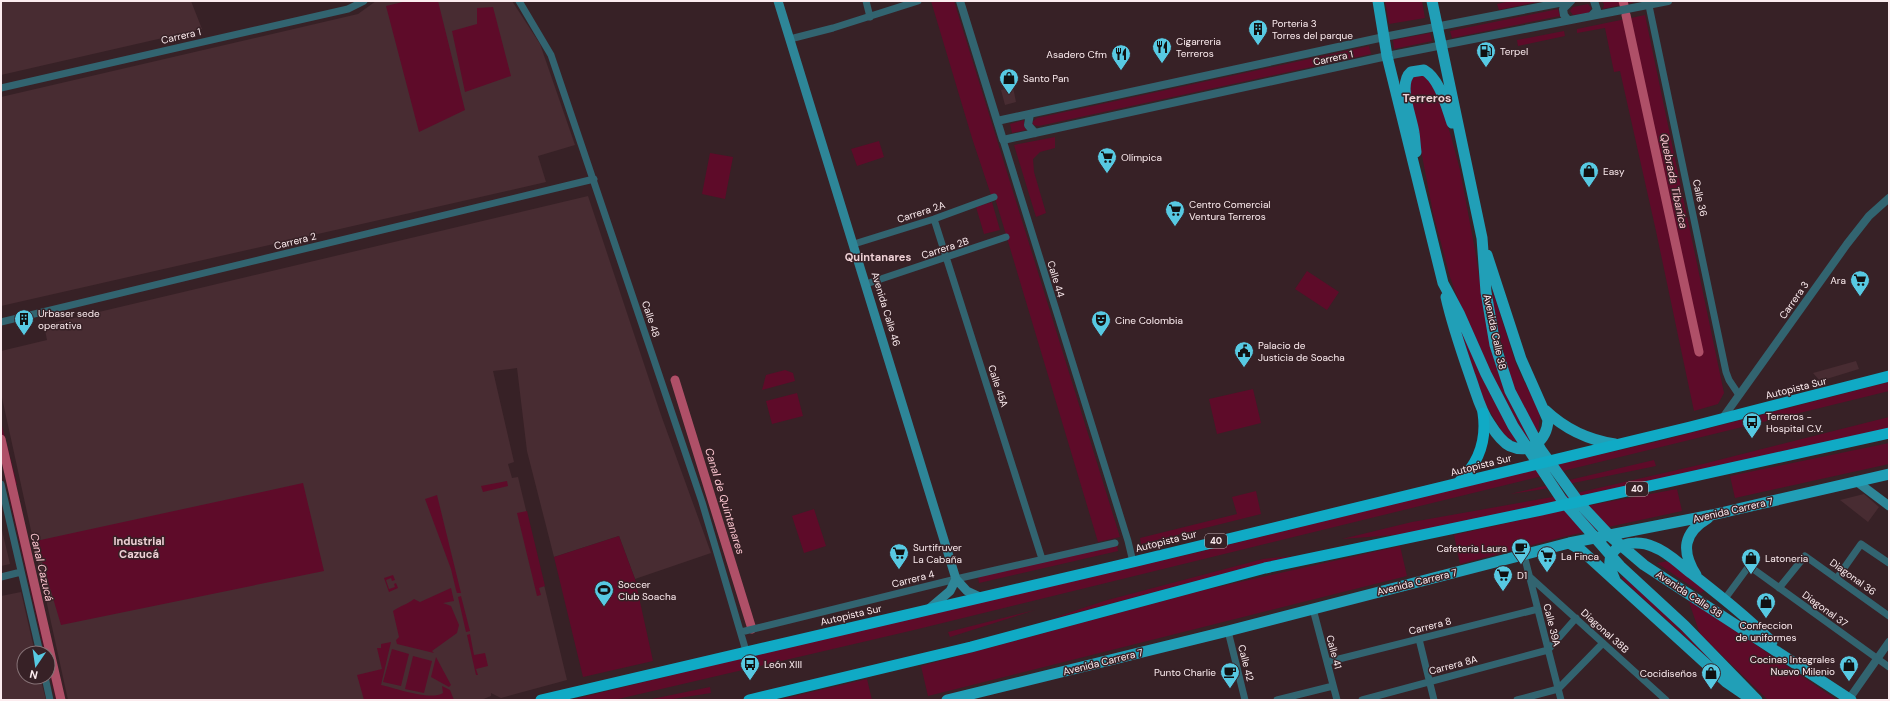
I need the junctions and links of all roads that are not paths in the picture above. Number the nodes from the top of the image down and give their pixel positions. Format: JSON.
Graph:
{"nodes":[{"id":1,"x":364,"y":1,"type":"edge"},
{"id":2,"x":519,"y":1,"type":"edge"},
{"id":3,"x":778,"y":1,"type":"edge"},
{"id":4,"x":866,"y":1,"type":"edge"},
{"id":5,"x":918,"y":1,"type":"edge"},
{"id":6,"x":960,"y":1,"type":"edge"},
{"id":7,"x":1378,"y":1,"type":"edge"},
{"id":8,"x":1432,"y":1,"type":"edge"},
{"id":9,"x":1570,"y":1,"type":"edge"},
{"id":10,"x":1594,"y":1,"type":"edge"},
{"id":11,"x":1668,"y":1,"type":"edge"},
{"id":12,"x":1649,"y":3,"type":"edge"},
{"id":13,"x":1590,"y":16,"type":"junction"},
{"id":14,"x":870,"y":17,"type":"junction"},
{"id":15,"x":1568,"y":20,"type":"junction"},
{"id":16,"x":1436,"y":28,"type":"junction"},
{"id":17,"x":1384,"y":37,"type":"junction"},
{"id":18,"x":790,"y":39,"type":"junction"},
{"id":19,"x":1440,"y":45,"type":"junction"},
{"id":20,"x":1387,"y":56,"type":"junction"},
{"id":21,"x":1,"y":88,"type":"edge"},
{"id":22,"x":1030,"y":114,"type":"junction"},
{"id":23,"x":997,"y":121,"type":"junction"},
{"id":24,"x":1035,"y":133,"type":"junction"},
{"id":25,"x":1003,"y":140,"type":"junction"},
{"id":26,"x":1463,"y":149,"type":"junction"},
{"id":27,"x":594,"y":179,"type":"junction"},
{"id":28,"x":1419,"y":190,"type":"junction"},
{"id":29,"x":994,"y":197,"type":"dead end"},
{"id":30,"x":1889,"y":198,"type":"edge"},
{"id":31,"x":934,"y":219,"type":"junction"},
{"id":32,"x":1006,"y":237,"type":"dead end"},
{"id":33,"x":1482,"y":238,"type":"junction"},
{"id":34,"x":854,"y":244,"type":"junction"},
{"id":35,"x":947,"y":257,"type":"junction"},
{"id":36,"x":1442,"y":283,"type":"junction"},
{"id":37,"x":866,"y":284,"type":"junction"},
{"id":38,"x":1,"y":322,"type":"edge"},
{"id":39,"x":1889,"y":376,"type":"edge"},
{"id":40,"x":1739,"y":395,"type":"junction"},
{"id":41,"x":1543,"y":408,"type":"junction"},
{"id":42,"x":1483,"y":413,"type":"junction"},
{"id":43,"x":1722,"y":419,"type":"junction"},
{"id":44,"x":1889,"y":433,"type":"edge"},
{"id":45,"x":1615,"y":444,"type":"junction"},
{"id":46,"x":1889,"y":474,"type":"edge"},
{"id":47,"x":1856,"y":481,"type":"junction"},
{"id":48,"x":1458,"y":483,"type":"junction"},
{"id":49,"x":1,"y":484,"type":"edge"},
{"id":50,"x":1889,"y":506,"type":"edge"},
{"id":51,"x":1712,"y":515,"type":"junction"},
{"id":52,"x":1116,"y":543,"type":"dead end"},
{"id":53,"x":1569,"y":543,"type":"junction"},
{"id":54,"x":1524,"y":555,"type":"junction"},
{"id":55,"x":1042,"y":558,"type":"junction"},
{"id":56,"x":1133,"y":562,"type":"junction"},
{"id":57,"x":1889,"y":563,"type":"edge"},
{"id":58,"x":21,"y":572,"type":"junction"},
{"id":59,"x":1,"y":576,"type":"edge"},
{"id":60,"x":1530,"y":577,"type":"junction"},
{"id":61,"x":1837,"y":578,"type":"junction"},
{"id":62,"x":956,"y":579,"type":"junction"},
{"id":63,"x":1615,"y":580,"type":"junction"},
{"id":64,"x":1700,"y":581,"type":"junction"},
{"id":65,"x":1779,"y":588,"type":"junction"},
{"id":66,"x":980,"y":597,"type":"junction"},
{"id":67,"x":1724,"y":600,"type":"junction"},
{"id":68,"x":1313,"y":609,"type":"junction"},
{"id":69,"x":1538,"y":609,"type":"junction"},
{"id":70,"x":928,"y":610,"type":"junction"},
{"id":71,"x":1889,"y":616,"type":"edge"},
{"id":72,"x":1576,"y":618,"type":"junction"},
{"id":73,"x":1228,"y":631,"type":"junction"},
{"id":74,"x":740,"y":632,"type":"junction"},
{"id":75,"x":1419,"y":639,"type":"junction"},
{"id":76,"x":1889,"y":642,"type":"edge"},
{"id":77,"x":1603,"y":643,"type":"junction"},
{"id":78,"x":38,"y":645,"type":"edge"},
{"id":79,"x":1548,"y":650,"type":"junction"},
{"id":80,"x":746,"y":651,"type":"junction"},
{"id":81,"x":1790,"y":659,"type":"junction"},
{"id":82,"x":1877,"y":659,"type":"junction"},
{"id":83,"x":1327,"y":662,"type":"junction"},
{"id":84,"x":1889,"y":668,"type":"edge"},
{"id":85,"x":1429,"y":682,"type":"junction"},
{"id":86,"x":47,"y":685,"type":"edge"},
{"id":87,"x":1333,"y":686,"type":"junction"},
{"id":88,"x":1558,"y":690,"type":"junction"},
{"id":89,"x":1308,"y":692,"type":"junction"},
{"id":90,"x":1662,"y":699,"type":"edge"},
{"id":91,"x":1850,"y":699,"type":"edge"},
{"id":92,"x":50,"y":700,"type":"edge"},
{"id":93,"x":541,"y":700,"type":"edge"},
{"id":94,"x":749,"y":700,"type":"edge"},
{"id":95,"x":948,"y":700,"type":"edge"},
{"id":96,"x":1245,"y":700,"type":"edge"},
{"id":97,"x":1277,"y":700,"type":"edge"},
{"id":98,"x":1310,"y":700,"type":"edge"},
{"id":99,"x":1337,"y":700,"type":"edge"},
{"id":100,"x":1362,"y":700,"type":"edge"},
{"id":101,"x":1434,"y":700,"type":"edge"},
{"id":102,"x":1517,"y":700,"type":"edge"},
{"id":103,"x":1561,"y":700,"type":"edge"},
{"id":104,"x":1752,"y":700,"type":"edge"},
{"id":105,"x":1757,"y":700,"type":"edge"}],
"edges":[{"from":1,"to":21,"type":"street","name":"Carrera 1"},
{"from":2,"to":27,"type":"street","name":"Calle 48"},
{"from":3,"to":18,"type":"main road","name":"Avenida Calle 46"},
{"from":4,"to":14,"type":"street"},
{"from":5,"to":14,"type":"street"},
{"from":6,"to":23,"type":"street","name":"Calle 44"},
{"from":7,"to":17,"type":"main road","name":"Avenida Calle 38"},
{"from":8,"to":16,"type":"main road","name":"Avenida Calle 38"},
{"from":9,"to":15,"type":"street"},
{"from":9,"to":16,"type":"street","name":"Carrera 1"},
{"from":10,"to":13,"type":"street"},
{"from":11,"to":12,"type":"street","name":"Carrera 1"},
{"from":12,"to":13,"type":"street","name":"Carrera 1"},
{"from":12,"to":40,"type":"street","name":"Calle 36"},
{"from":13,"to":15,"type":"street","name":"Carrera 1"},
{"from":14,"to":18,"type":"street"},
{"from":15,"to":19,"type":"street","name":"Carrera 1"},
{"from":16,"to":17,"type":"street","name":"Carrera 1"},
{"from":16,"to":19,"type":"main road","name":"Avenida Calle 38"},
{"from":17,"to":20,"type":"main road","name":"Avenida Calle 38"},
{"from":17,"to":22,"type":"street","name":"Carrera 1"},
{"from":18,"to":34,"type":"main road","name":"Avenida Calle 46"},
{"from":19,"to":20,"type":"street","name":"Carrera 1"},
{"from":19,"to":26,"type":"main road","name":"Avenida Calle 38"},
{"from":20,"to":24,"type":"street","name":"Carrera 1"},
{"from":20,"to":28,"type":"main road","name":"Avenida Calle 38"},
{"from":22,"to":23,"type":"street","name":"Carrera 1"},
{"from":22,"to":24,"type":"street"},
{"from":23,"to":25,"type":"street","name":"Calle 44"},
{"from":24,"to":25,"type":"street","name":"Carrera 1"},
{"from":25,"to":56,"type":"street","name":"Calle 44"},
{"from":26,"to":28,"type":"main road"},
{"from":26,"to":33,"type":"main road","name":"Avenida Calle 38"},
{"from":27,"to":38,"type":"street","name":"Carrera 2"},
{"from":27,"to":74,"type":"street","name":"Calle 48"},
{"from":28,"to":36,"type":"main road","name":"Avenida Calle 38"},
{"from":29,"to":31,"type":"street","name":"Carrera 2A"},
{"from":30,"to":40,"type":"street","name":"Carrera 3"},
{"from":31,"to":34,"type":"street","name":"Carrera 2A"},
{"from":31,"to":35,"type":"street","name":"Calle 45A"},
{"from":32,"to":35,"type":"street","name":"Carrera 2B"},
{"from":33,"to":41,"type":"main road"},
{"from":33,"to":81,"type":"main road","name":"Avenida Calle 38"},
{"from":34,"to":37,"type":"main road","name":"Avenida Calle 46"},
{"from":35,"to":37,"type":"street","name":"Carrera 2B"},
{"from":35,"to":55,"type":"street","name":"Calle 45A"},
{"from":36,"to":42,"type":"main road"},
{"from":36,"to":105,"type":"main road","name":"Avenida Calle 38"},
{"from":37,"to":62,"type":"main road","name":"Avenida Calle 46"},
{"from":39,"to":43,"type":"highway","name":"Autopista Sur","number":"40"},
{"from":40,"to":43,"type":"street","name":"Carrera 3"},
{"from":41,"to":42,"type":"main road"},
{"from":41,"to":45,"type":"main road"},
{"from":42,"to":48,"type":"highway"},
{"from":43,"to":45,"type":"highway","name":"Autopista Sur","number":"40"},
{"from":44,"to":94,"type":"highway","number":"40"},
{"from":45,"to":48,"type":"highway","name":"Autopista Sur","number":"40"},
{"from":46,"to":47,"type":"main road","name":"Avenida Carrera 7"},
{"from":47,"to":50,"type":"main road"},
{"from":47,"to":51,"type":"main road","name":"Avenida Carrera 7"},
{"from":48,"to":56,"type":"highway","name":"Autopista Sur","number":"40"},
{"from":49,"to":58,"type":"street"},
{"from":51,"to":53,"type":"main road","name":"Avenida Carrera 7"},
{"from":51,"to":64,"type":"main road"},
{"from":52,"to":55,"type":"street","name":"Carrera 4"},
{"from":53,"to":54,"type":"main road","name":"Avenida Carrera 7"},
{"from":53,"to":63,"type":"main road"},
{"from":54,"to":60,"type":"street","name":"Calle 39A"},
{"from":54,"to":68,"type":"main road","name":"Avenida Carrera 7"},
{"from":55,"to":62,"type":"street","name":"Carrera 4"},
{"from":56,"to":66,"type":"highway","name":"Autopista Sur","number":"40"},
{"from":57,"to":61,"type":"street"},
{"from":58,"to":59,"type":"street"},
{"from":58,"to":78,"type":"street"},
{"from":60,"to":69,"type":"street","name":"Calle 39A"},
{"from":60,"to":72,"type":"street","name":"Diagonal 38B"},
{"from":61,"to":65,"type":"street","name":"Diagonal 36"},
{"from":61,"to":71,"type":"street","name":"Diagonal 36"},
{"from":62,"to":66,"type":"main road"},
{"from":62,"to":70,"type":"main road"},
{"from":62,"to":74,"type":"street","name":"Carrera 4"},
{"from":63,"to":64,"type":"main road"},
{"from":63,"to":104,"type":"main road"},
{"from":64,"to":67,"type":"main road"},
{"from":65,"to":67,"type":"street","name":"Diagonal 37"},
{"from":65,"to":82,"type":"street","name":"Diagonal 37"},
{"from":66,"to":70,"type":"highway","name":"Autopista Sur","number":"40"},
{"from":67,"to":81,"type":"main road"},
{"from":68,"to":73,"type":"main road","name":"Avenida Carrera 7"},
{"from":68,"to":83,"type":"street","name":"Calle 41"},
{"from":69,"to":75,"type":"street","name":"Carrera 8"},
{"from":69,"to":79,"type":"street","name":"Calle 39A"},
{"from":70,"to":80,"type":"highway","name":"Autopista Sur","number":"40"},
{"from":72,"to":77,"type":"street","name":"Diagonal 38B"},
{"from":72,"to":79,"type":"street"},
{"from":73,"to":95,"type":"main road","name":"Avenida Carrera 7"},
{"from":73,"to":96,"type":"street","name":"Calle 42"},
{"from":74,"to":80,"type":"street","name":"Calle 48"},
{"from":75,"to":83,"type":"street","name":"Carrera 8"},
{"from":75,"to":85,"type":"street"},
{"from":76,"to":82,"type":"street"},
{"from":77,"to":88,"type":"street"},
{"from":77,"to":90,"type":"street","name":"Diagonal 38B"},
{"from":79,"to":85,"type":"street","name":"Carrera 8A"},
{"from":79,"to":88,"type":"street","name":"Calle 39A"},
{"from":80,"to":93,"type":"highway","name":"Autopista Sur","number":"40"},
{"from":81,"to":91,"type":"main road","name":"Avenida Calle 38"},
{"from":82,"to":84,"type":"street","name":"Diagonal 37"},
{"from":82,"to":91,"type":"street"},
{"from":83,"to":87,"type":"street","name":"Calle 41"},
{"from":85,"to":100,"type":"street","name":"Carrera 8A"},
{"from":85,"to":101,"type":"street"},
{"from":86,"to":92,"type":"street"},
{"from":87,"to":89,"type":"street"},
{"from":87,"to":99,"type":"street","name":"Calle 41"},
{"from":88,"to":102,"type":"street"},
{"from":88,"to":103,"type":"street","name":"Calle 39A"},
{"from":89,"to":97,"type":"street"},
{"from":89,"to":98,"type":"street"}]}
